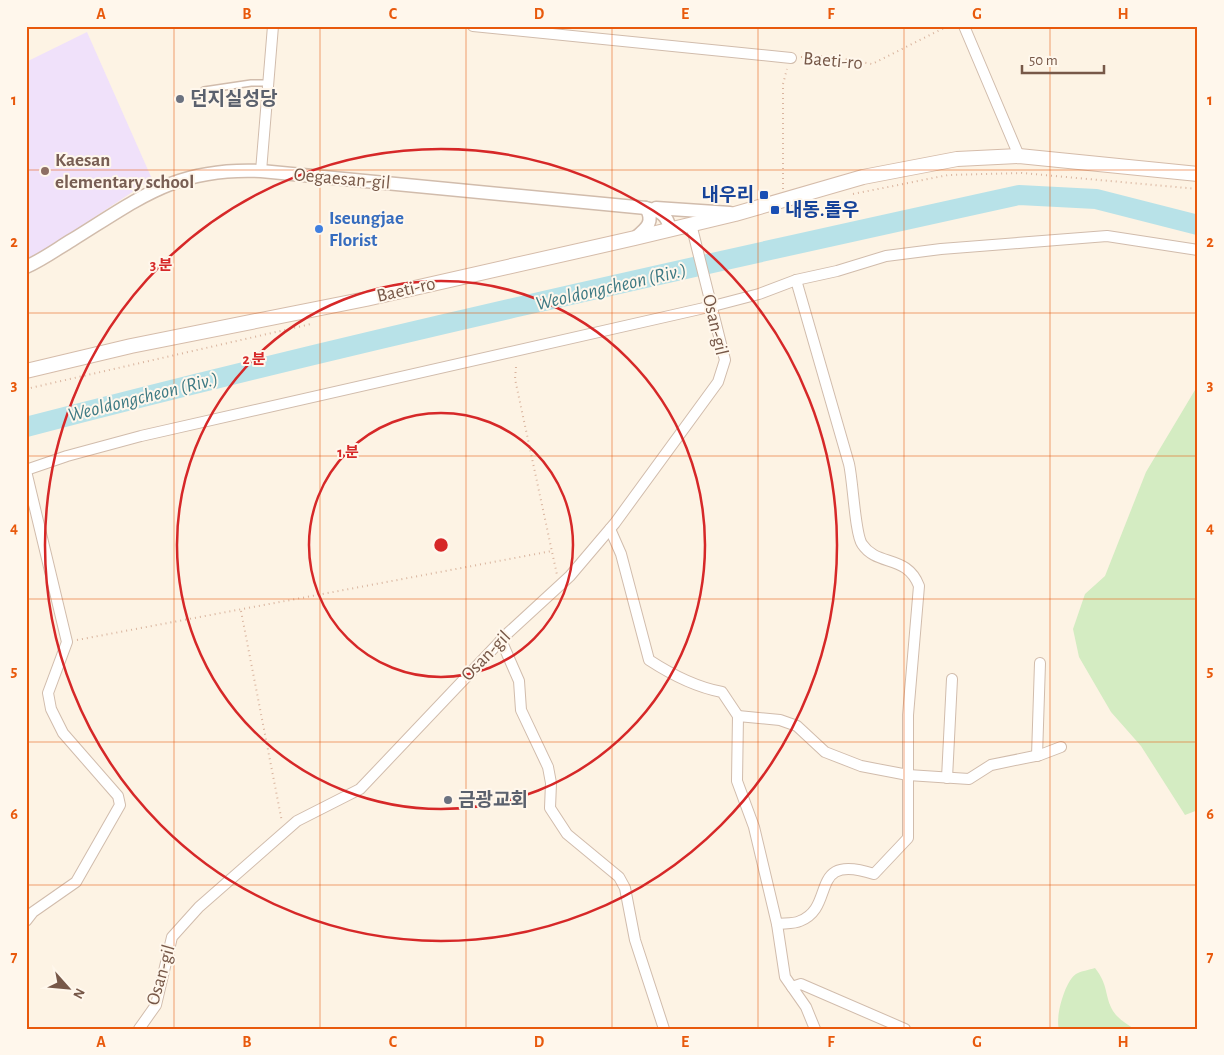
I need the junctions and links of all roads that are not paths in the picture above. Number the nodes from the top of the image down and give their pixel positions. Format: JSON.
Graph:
{"nodes":[{"id":1,"x":273,"y":26,"type":"edge"},
{"id":2,"x":473,"y":26,"type":"edge"},
{"id":3,"x":964,"y":26,"type":"edge"},
{"id":4,"x":791,"y":58,"type":"road end"},
{"id":5,"x":267,"y":84,"type":"junction"},
{"id":6,"x":204,"y":90,"type":"dead end"},
{"id":7,"x":1018,"y":156,"type":"junction"},
{"id":8,"x":261,"y":171,"type":"junction"},
{"id":9,"x":1198,"y":174,"type":"edge"},
{"id":10,"x":646,"y":208,"type":"junction"},
{"id":11,"x":735,"y":214,"type":"junction"},
{"id":12,"x":691,"y":224,"type":"junction"},
{"id":13,"x":670,"y":229,"type":"junction"},
{"id":14,"x":635,"y":238,"type":"junction"},
{"id":15,"x":1198,"y":250,"type":"edge"},
{"id":16,"x":26,"y":267,"type":"edge"},
{"id":17,"x":796,"y":280,"type":"junction"},
{"id":18,"x":712,"y":305,"type":"junction"},
{"id":19,"x":26,"y":371,"type":"edge"},
{"id":20,"x":26,"y":471,"type":"edge"},
{"id":21,"x":610,"y":529,"type":"junction"},
{"id":22,"x":501,"y":640,"type":"junction"},
{"id":23,"x":1040,"y":663,"type":"dead end"},
{"id":24,"x":952,"y":678,"type":"dead end"},
{"id":25,"x":738,"y":716,"type":"junction"},
{"id":26,"x":1062,"y":747,"type":"dead end"},
{"id":27,"x":1037,"y":756,"type":"junction"},
{"id":28,"x":908,"y":775,"type":"junction"},
{"id":29,"x":947,"y":778,"type":"junction"},
{"id":30,"x":26,"y":921,"type":"edge"},
{"id":31,"x":777,"y":924,"type":"junction"},
{"id":32,"x":792,"y":987,"type":"junction"},
{"id":33,"x":139,"y":1029,"type":"edge"},
{"id":34,"x":663,"y":1029,"type":"edge"},
{"id":35,"x":814,"y":1029,"type":"edge"},
{"id":36,"x":905,"y":1029,"type":"edge"}],
"edges":[{"from":1,"to":5,"type":"street"},
{"from":2,"to":4,"type":"street"},
{"from":3,"to":7,"type":"street"},
{"from":5,"to":6,"type":"lane"},
{"from":5,"to":8,"type":"street"},
{"from":7,"to":9,"type":"main road","name":"Baeti-ro"},
{"from":7,"to":11,"type":"main road","name":"Baeti-ro"},
{"from":8,"to":10,"type":"street","name":"Oegaesan-gil"},
{"from":8,"to":16,"type":"street","name":"Oegaesan-gil"},
{"from":10,"to":11,"type":"street"},
{"from":10,"to":13,"type":"street","name":"Oegaesan-gil"},
{"from":10,"to":14,"type":"street"},
{"from":11,"to":12,"type":"main road","name":"Baeti-ro"},
{"from":12,"to":13,"type":"main road","name":"Baeti-ro"},
{"from":12,"to":18,"type":"street","name":"Osan-gil"},
{"from":13,"to":14,"type":"main road","name":"Baeti-ro"},
{"from":14,"to":19,"type":"main road","name":"Baeti-ro"},
{"from":15,"to":17,"type":"street"},
{"from":17,"to":18,"type":"street"},
{"from":17,"to":28,"type":"street"},
{"from":18,"to":20,"type":"street"},
{"from":18,"to":21,"type":"street","name":"Osan-gil"},
{"from":20,"to":30,"type":"street"},
{"from":21,"to":22,"type":"street","name":"Osan-gil"},
{"from":21,"to":25,"type":"street"},
{"from":22,"to":33,"type":"street","name":"Osan-gil"},
{"from":22,"to":34,"type":"street"},
{"from":23,"to":27,"type":"street"},
{"from":24,"to":29,"type":"street"},
{"from":25,"to":28,"type":"street"},
{"from":25,"to":31,"type":"street"},
{"from":26,"to":27,"type":"street"},
{"from":27,"to":29,"type":"street"},
{"from":28,"to":29,"type":"street"},
{"from":28,"to":31,"type":"street"},
{"from":31,"to":32,"type":"street"},
{"from":32,"to":35,"type":"street"},
{"from":32,"to":36,"type":"street"}]}
